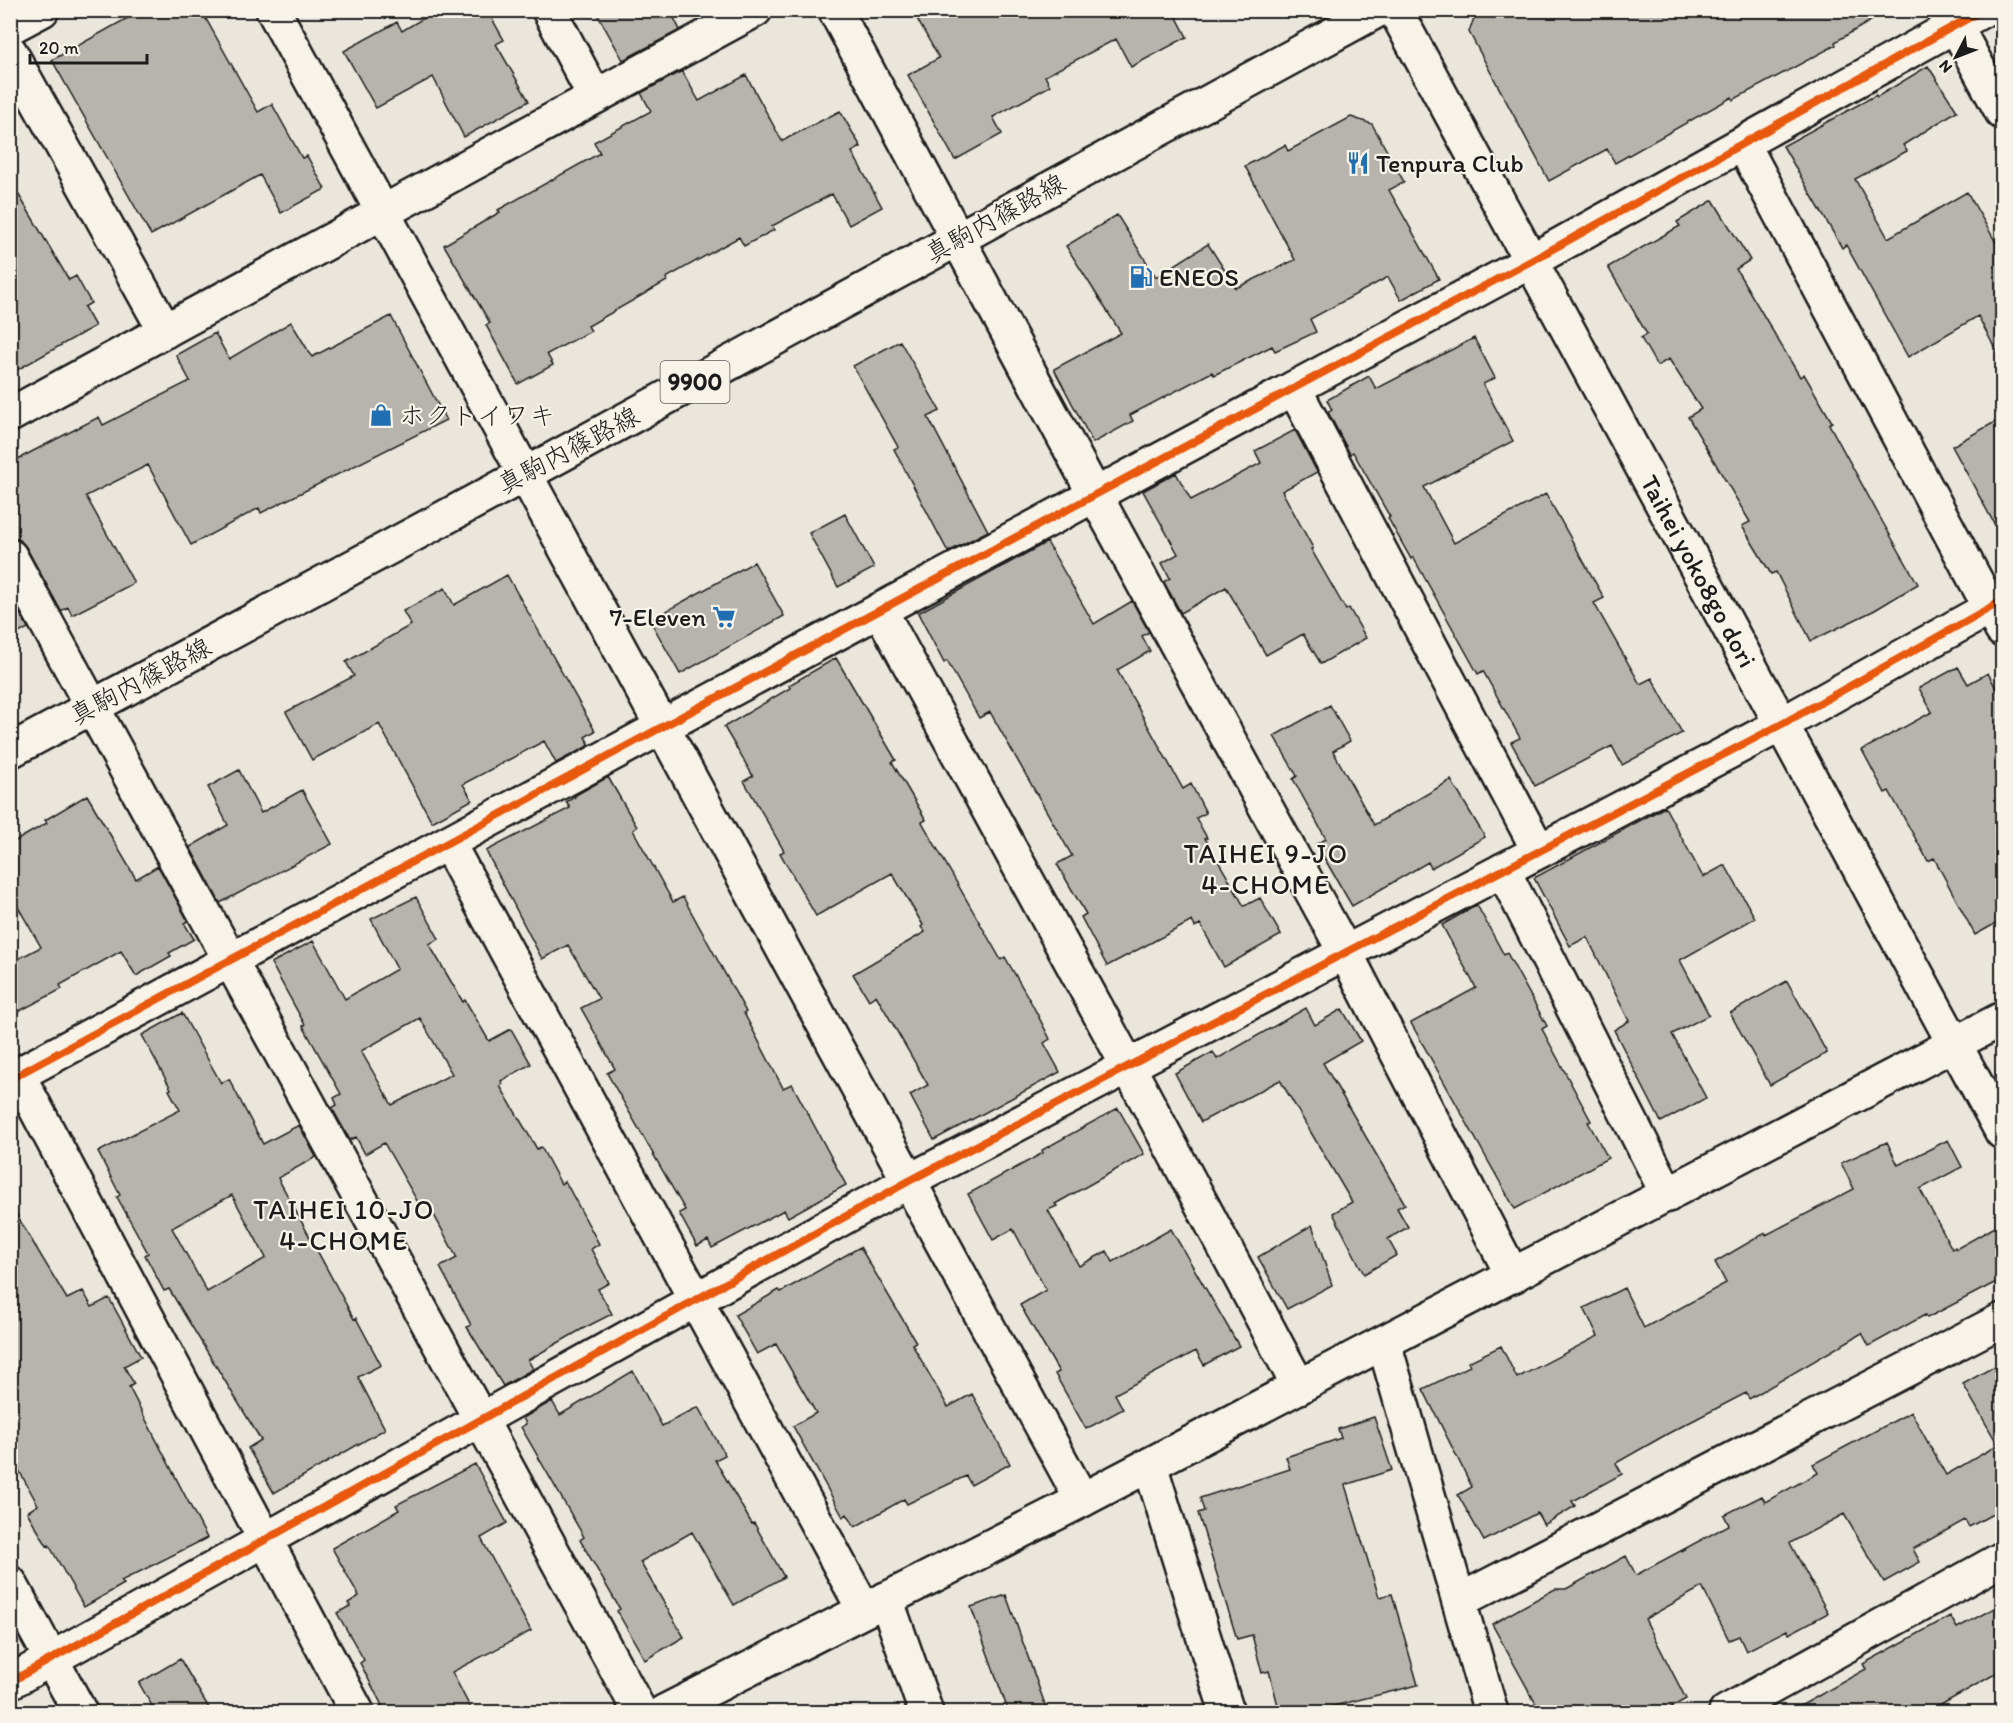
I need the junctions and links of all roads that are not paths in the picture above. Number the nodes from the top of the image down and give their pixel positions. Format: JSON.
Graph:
{"nodes":[{"id":1,"x":42,"y":10,"type":"edge"},
{"id":2,"x":273,"y":10,"type":"edge"},
{"id":3,"x":549,"y":10,"type":"edge"},
{"id":4,"x":755,"y":10,"type":"edge"},
{"id":5,"x":835,"y":10,"type":"edge"},
{"id":6,"x":1378,"y":10,"type":"edge"},
{"id":7,"x":1395,"y":10,"type":"edge"},
{"id":8,"x":1962,"y":16,"type":"edge"},
{"id":9,"x":10,"y":27,"type":"edge"},
{"id":10,"x":10,"y":52,"type":"edge"},
{"id":11,"x":595,"y":97,"type":"junction"},
{"id":12,"x":2002,"y":112,"type":"edge"},
{"id":13,"x":1743,"y":144,"type":"junction"},
{"id":14,"x":383,"y":213,"type":"junction"},
{"id":15,"x":958,"y":238,"type":"junction"},
{"id":16,"x":1531,"y":261,"type":"junction"},
{"id":17,"x":165,"y":332,"type":"junction"},
{"id":18,"x":1294,"y":388,"type":"junction"},
{"id":19,"x":10,"y":415,"type":"edge"},
{"id":20,"x":524,"y":475,"type":"junction"},
{"id":21,"x":1095,"y":495,"type":"junction"},
{"id":22,"x":10,"y":555,"type":"edge"},
{"id":23,"x":880,"y":610,"type":"junction"},
{"id":24,"x":1999,"y":613,"type":"edge"},
{"id":25,"x":93,"y":706,"type":"junction"},
{"id":26,"x":1782,"y":724,"type":"junction"},
{"id":27,"x":662,"y":727,"type":"junction"},
{"id":28,"x":10,"y":751,"type":"edge"},
{"id":29,"x":448,"y":843,"type":"junction"},
{"id":30,"x":1539,"y":851,"type":"junction"},
{"id":31,"x":1503,"y":870,"type":"junction"},
{"id":32,"x":1345,"y":952,"type":"junction"},
{"id":33,"x":231,"y":959,"type":"junction"},
{"id":34,"x":2002,"y":1019,"type":"edge"},
{"id":35,"x":1957,"y":1044,"type":"junction"},
{"id":36,"x":1128,"y":1066,"type":"junction"},
{"id":37,"x":14,"y":1077,"type":"edge"},
{"id":38,"x":2002,"y":1132,"type":"edge"},
{"id":39,"x":909,"y":1181,"type":"junction"},
{"id":40,"x":1668,"y":1195,"type":"junction"},
{"id":41,"x":1513,"y":1276,"type":"junction"},
{"id":42,"x":696,"y":1299,"type":"junction"},
{"id":43,"x":2002,"y":1320,"type":"edge"},
{"id":44,"x":1384,"y":1342,"type":"junction"},
{"id":45,"x":1299,"y":1387,"type":"junction"},
{"id":46,"x":481,"y":1420,"type":"junction"},
{"id":47,"x":1150,"y":1465,"type":"junction"},
{"id":48,"x":1082,"y":1500,"type":"junction"},
{"id":49,"x":264,"y":1541,"type":"junction"},
{"id":50,"x":2002,"y":1559,"type":"edge"},
{"id":51,"x":10,"y":1583,"type":"edge"},
{"id":52,"x":1459,"y":1601,"type":"junction"},
{"id":53,"x":875,"y":1605,"type":"junction"},
{"id":54,"x":52,"y":1660,"type":"junction"},
{"id":55,"x":10,"y":1682,"type":"edge"},
{"id":56,"x":80,"y":1713,"type":"edge"},
{"id":57,"x":357,"y":1713,"type":"edge"},
{"id":58,"x":639,"y":1713,"type":"edge"},
{"id":59,"x":663,"y":1713,"type":"edge"},
{"id":60,"x":926,"y":1713,"type":"edge"},
{"id":61,"x":1227,"y":1713,"type":"edge"},
{"id":62,"x":1491,"y":1713,"type":"edge"},
{"id":63,"x":1726,"y":1713,"type":"edge"}],
"edges":[{"from":1,"to":9,"type":"street"},
{"from":2,"to":14,"type":"street"},
{"from":3,"to":11,"type":"street"},
{"from":4,"to":11,"type":"street"},
{"from":5,"to":15,"type":"street"},
{"from":6,"to":15,"type":"street","name":"真駒内篠路線","number":"9900"},
{"from":7,"to":16,"type":"street","name":"Taihei yoko8go dori"},
{"from":8,"to":12,"type":"street"},
{"from":8,"to":13,"type":"street"},
{"from":10,"to":17,"type":"street"},
{"from":11,"to":14,"type":"street"},
{"from":13,"to":16,"type":"street"},
{"from":13,"to":24,"type":"street"},
{"from":14,"to":17,"type":"street"},
{"from":14,"to":20,"type":"street"},
{"from":15,"to":20,"type":"street","name":"真駒内篠路線","number":"9900"},
{"from":15,"to":21,"type":"street"},
{"from":16,"to":18,"type":"street"},
{"from":16,"to":26,"type":"street","name":"Taihei yoko8go dori"},
{"from":17,"to":19,"type":"street"},
{"from":18,"to":21,"type":"street"},
{"from":18,"to":30,"type":"street"},
{"from":20,"to":25,"type":"street","name":"真駒内篠路線","number":"9900"},
{"from":20,"to":27,"type":"street"},
{"from":21,"to":23,"type":"street"},
{"from":21,"to":32,"type":"street"},
{"from":22,"to":25,"type":"street"},
{"from":23,"to":27,"type":"street"},
{"from":23,"to":36,"type":"street"},
{"from":24,"to":26,"type":"street"},
{"from":25,"to":28,"type":"street","name":"真駒内篠路線","number":"9900"},
{"from":25,"to":33,"type":"street"},
{"from":26,"to":30,"type":"street"},
{"from":26,"to":35,"type":"street","name":"Taihei yoko8go dori"},
{"from":27,"to":29,"type":"street"},
{"from":27,"to":39,"type":"street"},
{"from":29,"to":33,"type":"street"},
{"from":29,"to":42,"type":"street"},
{"from":30,"to":31,"type":"street"},
{"from":31,"to":32,"type":"street"},
{"from":31,"to":40,"type":"street"},
{"from":32,"to":36,"type":"street"},
{"from":32,"to":41,"type":"street"},
{"from":33,"to":37,"type":"street"},
{"from":33,"to":46,"type":"street"},
{"from":34,"to":35,"type":"street"},
{"from":35,"to":38,"type":"street","name":"Taihei yoko8go dori"},
{"from":35,"to":40,"type":"street"},
{"from":36,"to":39,"type":"street"},
{"from":36,"to":45,"type":"street"},
{"from":37,"to":49,"type":"street"},
{"from":39,"to":42,"type":"street"},
{"from":39,"to":48,"type":"street"},
{"from":40,"to":41,"type":"street"},
{"from":41,"to":44,"type":"street"},
{"from":42,"to":46,"type":"street"},
{"from":42,"to":53,"type":"street"},
{"from":43,"to":52,"type":"street"},
{"from":44,"to":45,"type":"street"},
{"from":44,"to":52,"type":"street"},
{"from":45,"to":47,"type":"street"},
{"from":46,"to":49,"type":"street"},
{"from":46,"to":58,"type":"street"},
{"from":47,"to":48,"type":"street"},
{"from":47,"to":61,"type":"street"},
{"from":48,"to":53,"type":"street"},
{"from":49,"to":54,"type":"street"},
{"from":49,"to":57,"type":"street"},
{"from":50,"to":63,"type":"street"},
{"from":51,"to":54,"type":"street"},
{"from":52,"to":62,"type":"street"},
{"from":53,"to":59,"type":"street"},
{"from":53,"to":60,"type":"street"},
{"from":54,"to":55,"type":"street"},
{"from":54,"to":56,"type":"street"}]}
